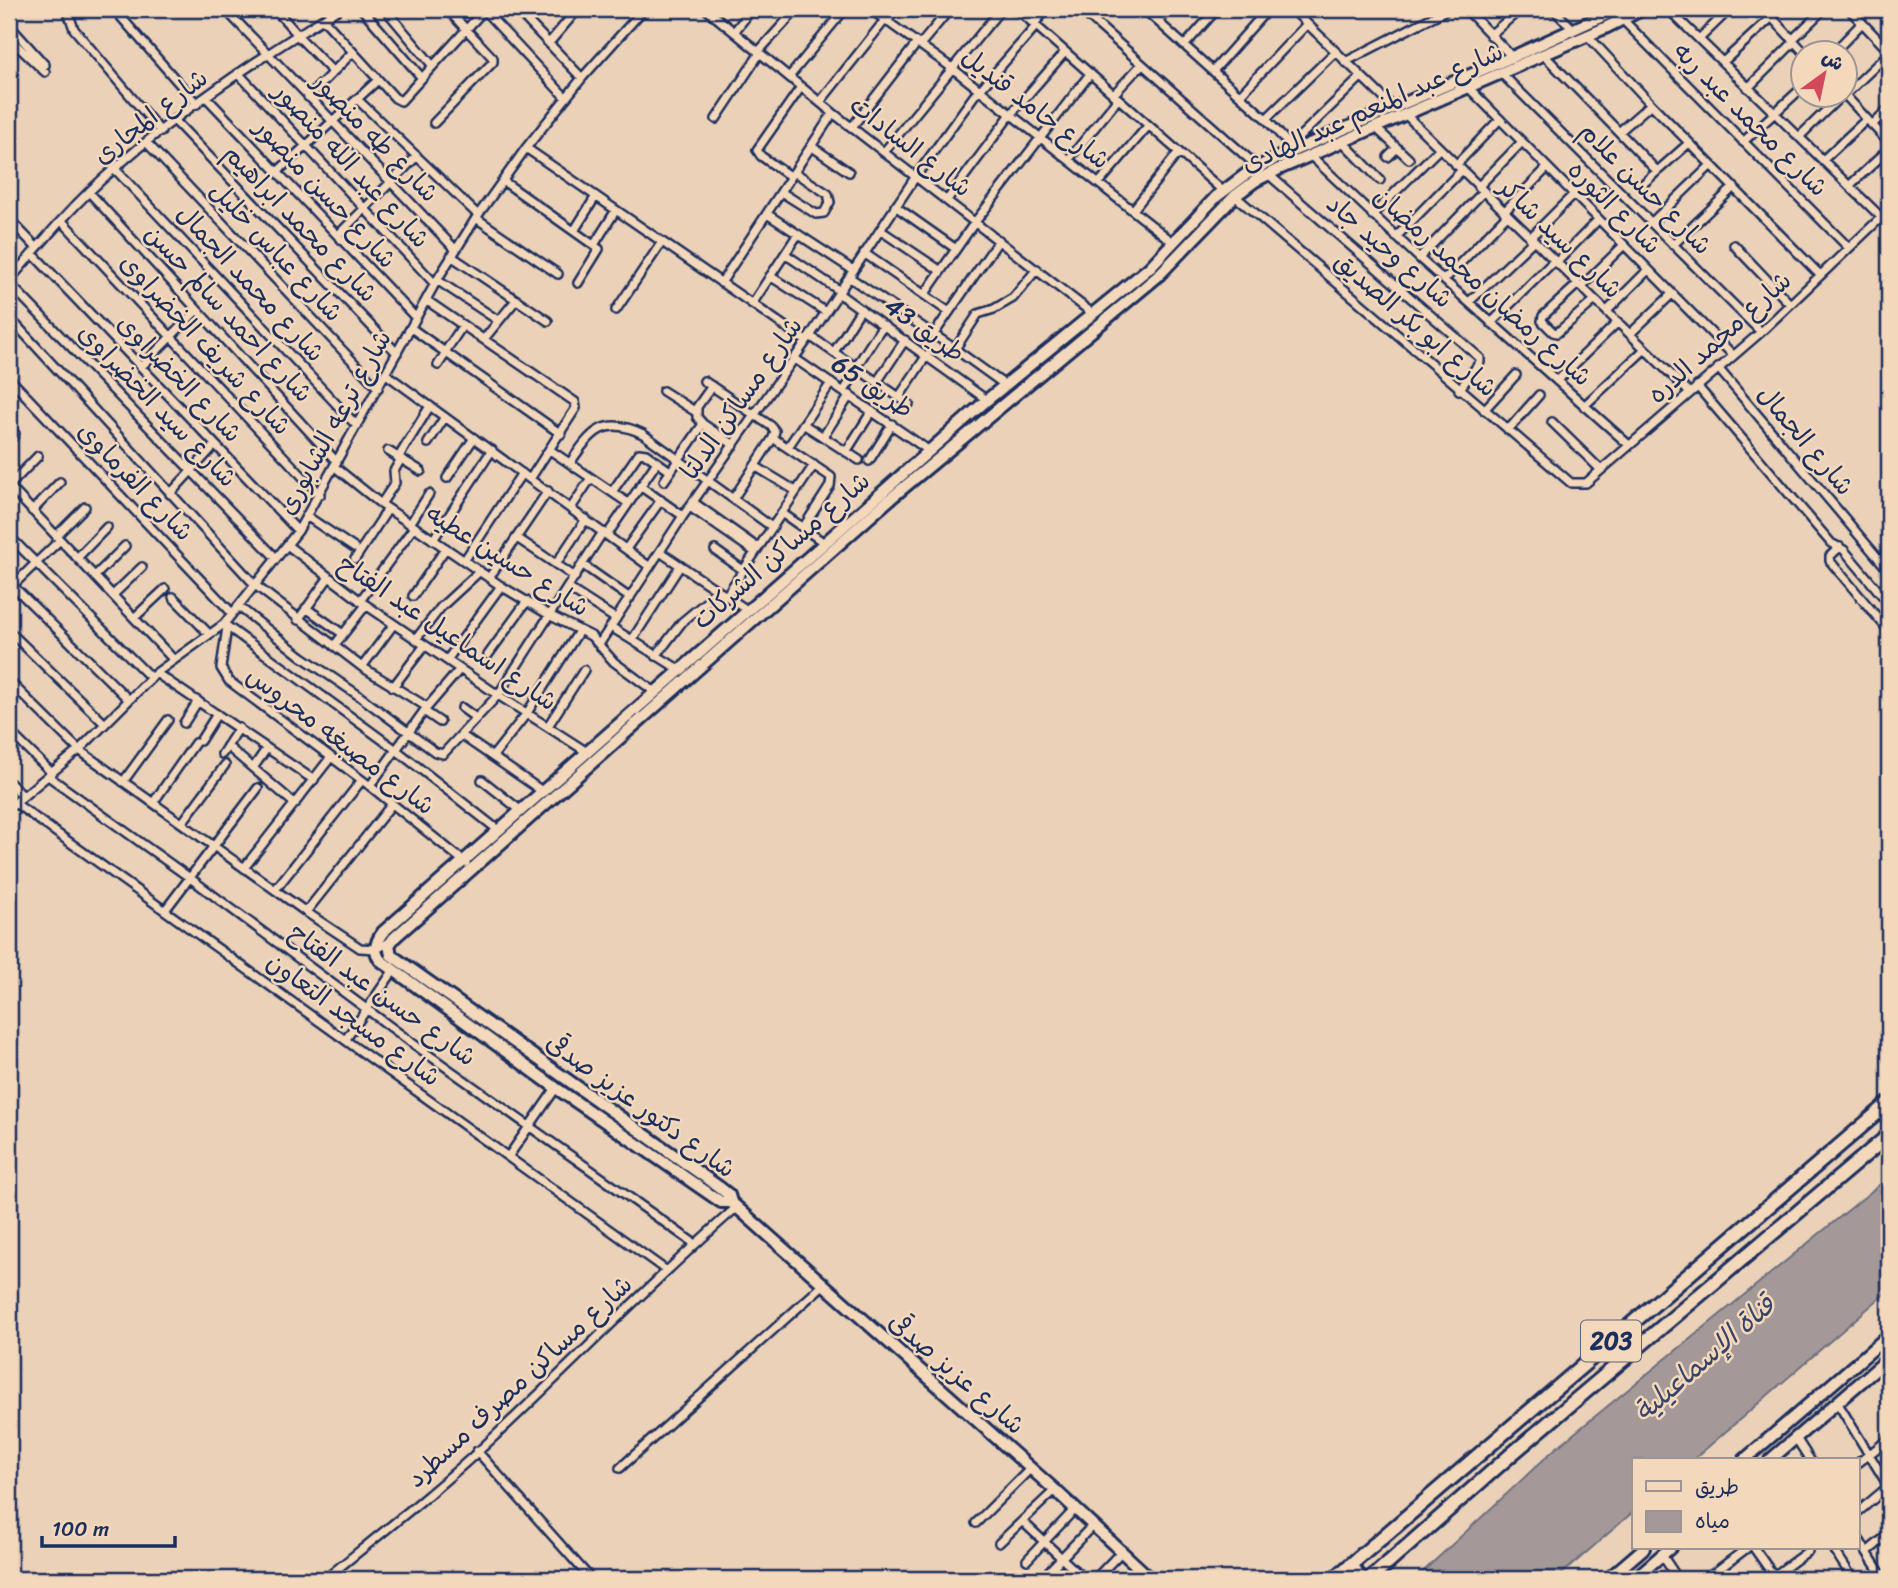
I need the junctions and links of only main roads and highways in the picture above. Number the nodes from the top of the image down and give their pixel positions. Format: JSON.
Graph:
{"nodes":[{"id":1,"x":1889,"y":1103,"type":"edge"},
{"id":2,"x":1889,"y":1135,"type":"edge"},
{"id":3,"x":1351,"y":1565,"type":"junction"},
{"id":4,"x":1334,"y":1579,"type":"edge"},
{"id":5,"x":1361,"y":1579,"type":"edge"},
{"id":6,"x":1370,"y":1579,"type":"edge"}],
"edges":[{"from":1,"to":3,"type":"main road","number":"203"},
{"from":2,"to":6,"type":"main road","number":"203"},
{"from":3,"to":4,"type":"main road","number":"203"},
{"from":3,"to":5,"type":"main road"}]}
